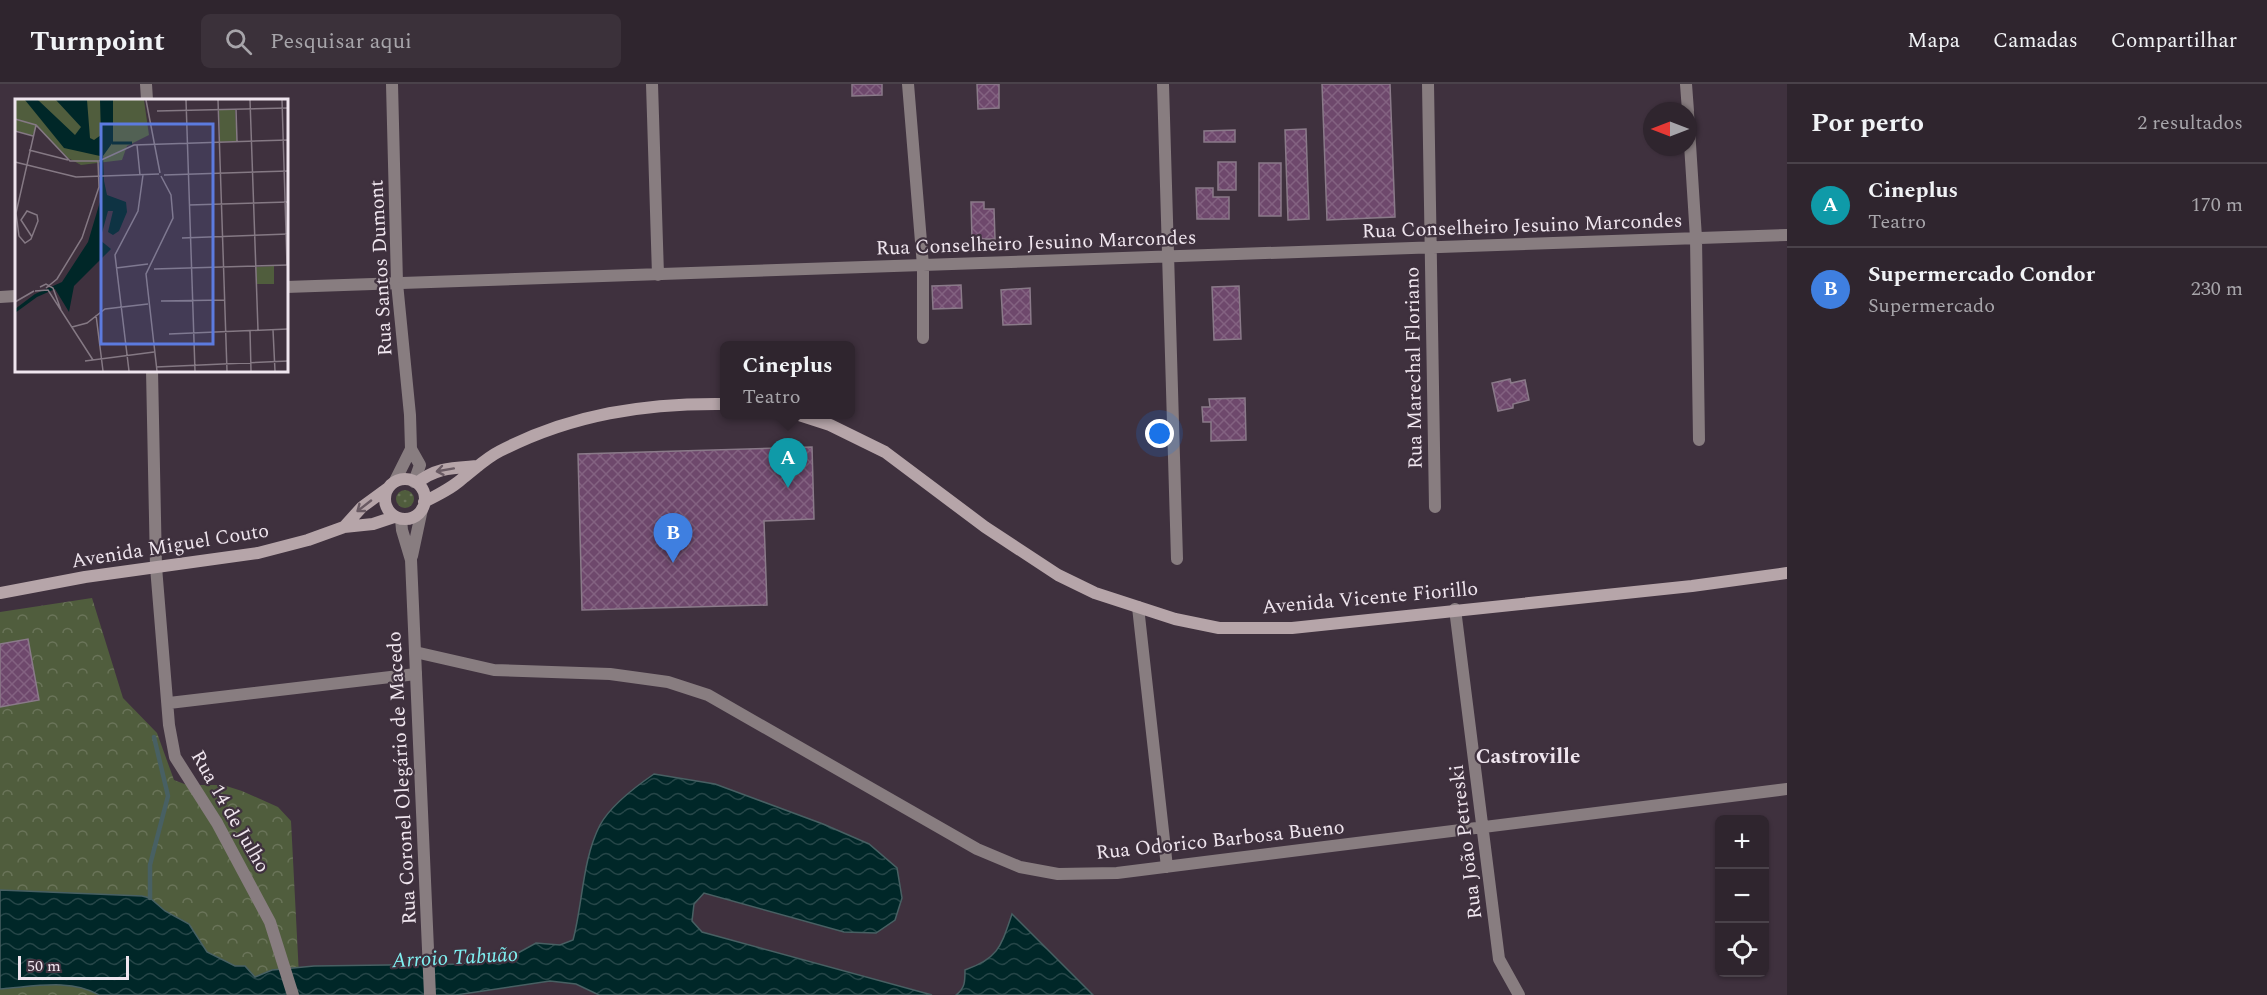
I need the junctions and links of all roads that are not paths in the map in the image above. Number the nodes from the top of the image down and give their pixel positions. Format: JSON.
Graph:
{"nodes":[{"id":1,"x":146,"y":84,"type":"edge"},
{"id":2,"x":392,"y":84,"type":"edge"},
{"id":3,"x":652,"y":84,"type":"edge"},
{"id":4,"x":908,"y":84,"type":"edge"},
{"id":5,"x":1162,"y":84,"type":"edge"},
{"id":6,"x":1428,"y":84,"type":"edge"},
{"id":7,"x":1686,"y":84,"type":"edge"},
{"id":8,"x":147,"y":99,"type":"edge"},
{"id":9,"x":1687,"y":102,"type":"edge"},
{"id":10,"x":1691,"y":156,"type":"edge"},
{"id":11,"x":1787,"y":235,"type":"edge"},
{"id":12,"x":1696,"y":238,"type":"junction"},
{"id":13,"x":1431,"y":249,"type":"junction"},
{"id":14,"x":1168,"y":258,"type":"junction"},
{"id":15,"x":923,"y":266,"type":"junction"},
{"id":16,"x":658,"y":275,"type":"junction"},
{"id":17,"x":397,"y":284,"type":"junction"},
{"id":18,"x":288,"y":287,"type":"edge"},
{"id":19,"x":15,"y":296,"type":"edge"},
{"id":20,"x":0,"y":297,"type":"edge"},
{"id":21,"x":923,"y":338,"type":"dead end"},
{"id":22,"x":152,"y":372,"type":"edge"},
{"id":23,"x":720,"y":404,"type":"edge"},
{"id":24,"x":811,"y":419,"type":"edge"},
{"id":25,"x":1699,"y":440,"type":"dead end"},
{"id":26,"x":411,"y":449,"type":"junction"},
{"id":27,"x":478,"y":466,"type":"junction"},
{"id":28,"x":415,"y":482,"type":"junction"},
{"id":29,"x":392,"y":485,"type":"junction"},
{"id":30,"x":423,"y":506,"type":"junction"},
{"id":31,"x":1435,"y":507,"type":"dead end"},
{"id":32,"x":397,"y":518,"type":"junction"},
{"id":33,"x":344,"y":527,"type":"junction"},
{"id":34,"x":1177,"y":559,"type":"dead end"},
{"id":35,"x":411,"y":560,"type":"junction"},
{"id":36,"x":156,"y":567,"type":"junction"},
{"id":37,"x":1787,"y":573,"type":"edge"},
{"id":38,"x":0,"y":592,"type":"edge"},
{"id":39,"x":1138,"y":607,"type":"junction"},
{"id":40,"x":1455,"y":609,"type":"junction"},
{"id":41,"x":415,"y":652,"type":"junction"},
{"id":42,"x":416,"y":674,"type":"junction"},
{"id":43,"x":169,"y":703,"type":"junction"},
{"id":44,"x":1787,"y":789,"type":"edge"},
{"id":45,"x":1483,"y":828,"type":"junction"},
{"id":46,"x":1167,"y":867,"type":"junction"},
{"id":47,"x":293,"y":995,"type":"edge"},
{"id":48,"x":430,"y":995,"type":"edge"},
{"id":49,"x":1519,"y":995,"type":"edge"}],
"edges":[{"from":1,"to":8,"type":"street"},
{"from":2,"to":17,"type":"street","name":"Rua Santos Dumont"},
{"from":3,"to":16,"type":"street"},
{"from":4,"to":15,"type":"street"},
{"from":5,"to":14,"type":"street"},
{"from":6,"to":13,"type":"street","name":"Rua Marechal Floriano"},
{"from":7,"to":9,"type":"street"},
{"from":10,"to":12,"type":"street"},
{"from":11,"to":12,"type":"street","name":"Rua Conselheiro Jesuino Marcondes"},
{"from":12,"to":13,"type":"street","name":"Rua Conselheiro Jesuino Marcondes"},
{"from":12,"to":25,"type":"street"},
{"from":13,"to":14,"type":"street","name":"Rua Conselheiro Jesuino Marcondes"},
{"from":13,"to":31,"type":"street","name":"Rua Marechal Floriano"},
{"from":14,"to":15,"type":"street","name":"Rua Conselheiro Jesuino Marcondes"},
{"from":14,"to":34,"type":"street"},
{"from":15,"to":16,"type":"street","name":"Rua Conselheiro Jesuino Marcondes"},
{"from":15,"to":21,"type":"street"},
{"from":16,"to":17,"type":"street","name":"Rua Conselheiro Jesuino Marcondes"},
{"from":17,"to":18,"type":"street","name":"Rua Conselheiro Jesuino Marcondes"},
{"from":17,"to":26,"type":"street","name":"Rua Santos Dumont"},
{"from":19,"to":20,"type":"street"},
{"from":22,"to":36,"type":"street","name":"Rua 14 de Julho"},
{"from":23,"to":27,"type":"main road"},
{"from":24,"to":39,"type":"main road","name":"Avenida Vicente Fiorillo"},
{"from":26,"to":28,"type":"street","name":"Rua Santos Dumont"},
{"from":26,"to":29,"type":"street"},
{"from":27,"to":28,"type":"main road","one_way":true},
{"from":27,"to":30,"type":"main road"},
{"from":28,"to":29,"type":"main road"},
{"from":28,"to":30,"type":"main road"},
{"from":29,"to":32,"type":"main road"},
{"from":29,"to":33,"type":"main road","one_way":true},
{"from":30,"to":32,"type":"main road"},
{"from":30,"to":35,"type":"street"},
{"from":32,"to":33,"type":"main road"},
{"from":32,"to":35,"type":"street"},
{"from":33,"to":36,"type":"main road","name":"Avenida Miguel Couto"},
{"from":35,"to":41,"type":"street","name":"Rua Coronel Olegário de Macedo"},
{"from":36,"to":38,"type":"main road","name":"Avenida Miguel Couto"},
{"from":36,"to":43,"type":"street","name":"Rua 14 de Julho"},
{"from":37,"to":40,"type":"main road","name":"Avenida Vicente Fiorillo"},
{"from":39,"to":40,"type":"main road","name":"Avenida Vicente Fiorillo"},
{"from":39,"to":46,"type":"street"},
{"from":40,"to":45,"type":"street","name":"Rua João Petreski"},
{"from":41,"to":42,"type":"street","name":"Rua Coronel Olegário de Macedo"},
{"from":41,"to":46,"type":"street","name":"Rua Odorico Barbosa Bueno"},
{"from":42,"to":43,"type":"street"},
{"from":42,"to":48,"type":"street","name":"Rua Coronel Olegário de Macedo"},
{"from":43,"to":47,"type":"street","name":"Rua 14 de Julho"},
{"from":44,"to":45,"type":"street","name":"Rua Odorico Barbosa Bueno"},
{"from":45,"to":46,"type":"street","name":"Rua Odorico Barbosa Bueno"},
{"from":45,"to":49,"type":"street","name":"Rua João Petreski"}]}
